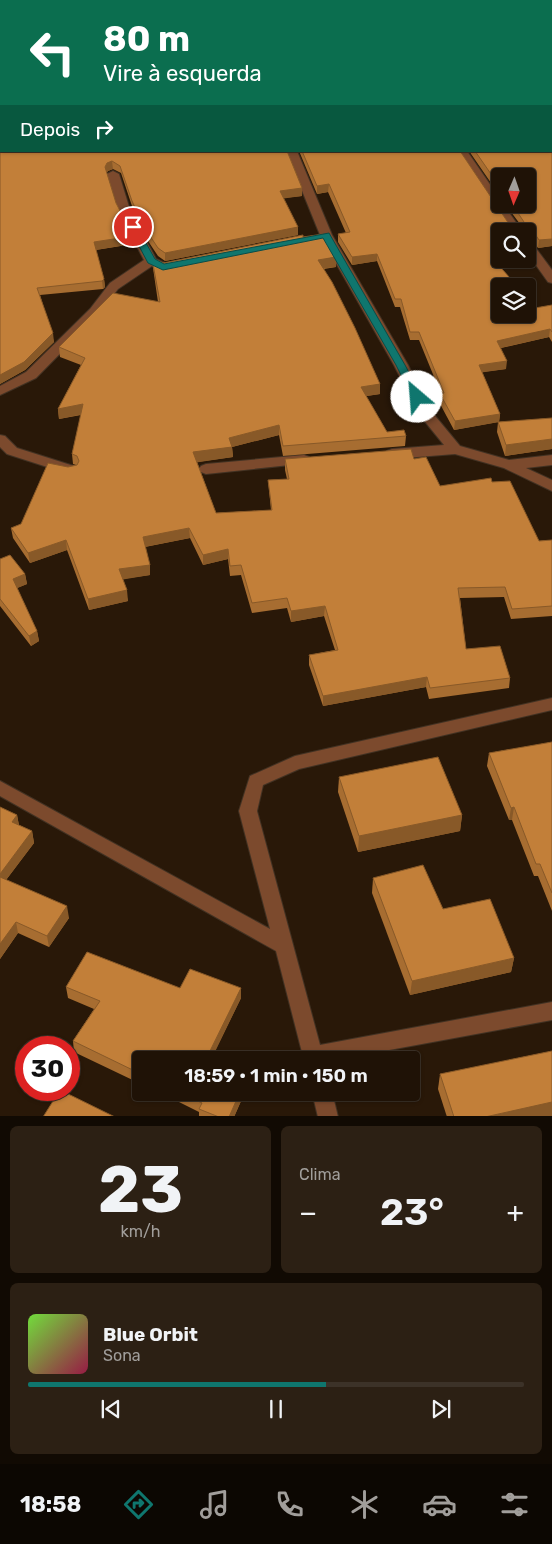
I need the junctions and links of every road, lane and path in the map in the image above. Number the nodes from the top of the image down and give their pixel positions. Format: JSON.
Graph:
{"nodes":[{"id":1,"x":291,"y":152,"type":"edge"},
{"id":2,"x":462,"y":152,"type":"edge"},
{"id":3,"x":112,"y":174,"type":"dead end"},
{"id":4,"x":510,"y":223,"type":"edge"},
{"id":5,"x":536,"y":257,"type":"edge"},
{"id":6,"x":151,"y":261,"type":"junction"},
{"id":7,"x":182,"y":263,"type":"edge"},
{"id":8,"x":552,"y":279,"type":"edge"},
{"id":9,"x":0,"y":391,"type":"edge"},
{"id":10,"x":0,"y":440,"type":"edge"},
{"id":11,"x":455,"y":449,"type":"junction"},
{"id":12,"x":378,"y":455,"type":"edge"},
{"id":13,"x":314,"y":460,"type":"edge"},
{"id":14,"x":552,"y":460,"type":"edge"},
{"id":15,"x":509,"y":465,"type":"junction"},
{"id":16,"x":206,"y":469,"type":"dead end"},
{"id":17,"x":72,"y":470,"type":"edge"},
{"id":18,"x":552,"y":486,"type":"edge"},
{"id":19,"x":552,"y":704,"type":"edge"},
{"id":20,"x":0,"y":788,"type":"edge"},
{"id":21,"x":284,"y":946,"type":"junction"},
{"id":22,"x":552,"y":1011,"type":"edge"},
{"id":23,"x":312,"y":1051,"type":"edge"},
{"id":24,"x":349,"y":1051,"type":"edge"},
{"id":25,"x":324,"y":1101,"type":"edge"},
{"id":26,"x":328,"y":1116,"type":"edge"}],
"edges":[{"from":1,"to":11,"type":"street"},
{"from":2,"to":4,"type":"street"},
{"from":3,"to":6,"type":"street"},
{"from":5,"to":8,"type":"street"},
{"from":6,"to":7,"type":"street"},
{"from":6,"to":9,"type":"street"},
{"from":10,"to":17,"type":"street"},
{"from":11,"to":12,"type":"street"},
{"from":11,"to":15,"type":"street"},
{"from":13,"to":16,"type":"street"},
{"from":14,"to":15,"type":"street"},
{"from":15,"to":18,"type":"street"},
{"from":19,"to":21,"type":"street"},
{"from":20,"to":21,"type":"street"},
{"from":21,"to":23,"type":"street"},
{"from":22,"to":24,"type":"street"},
{"from":25,"to":26,"type":"street"}]}
